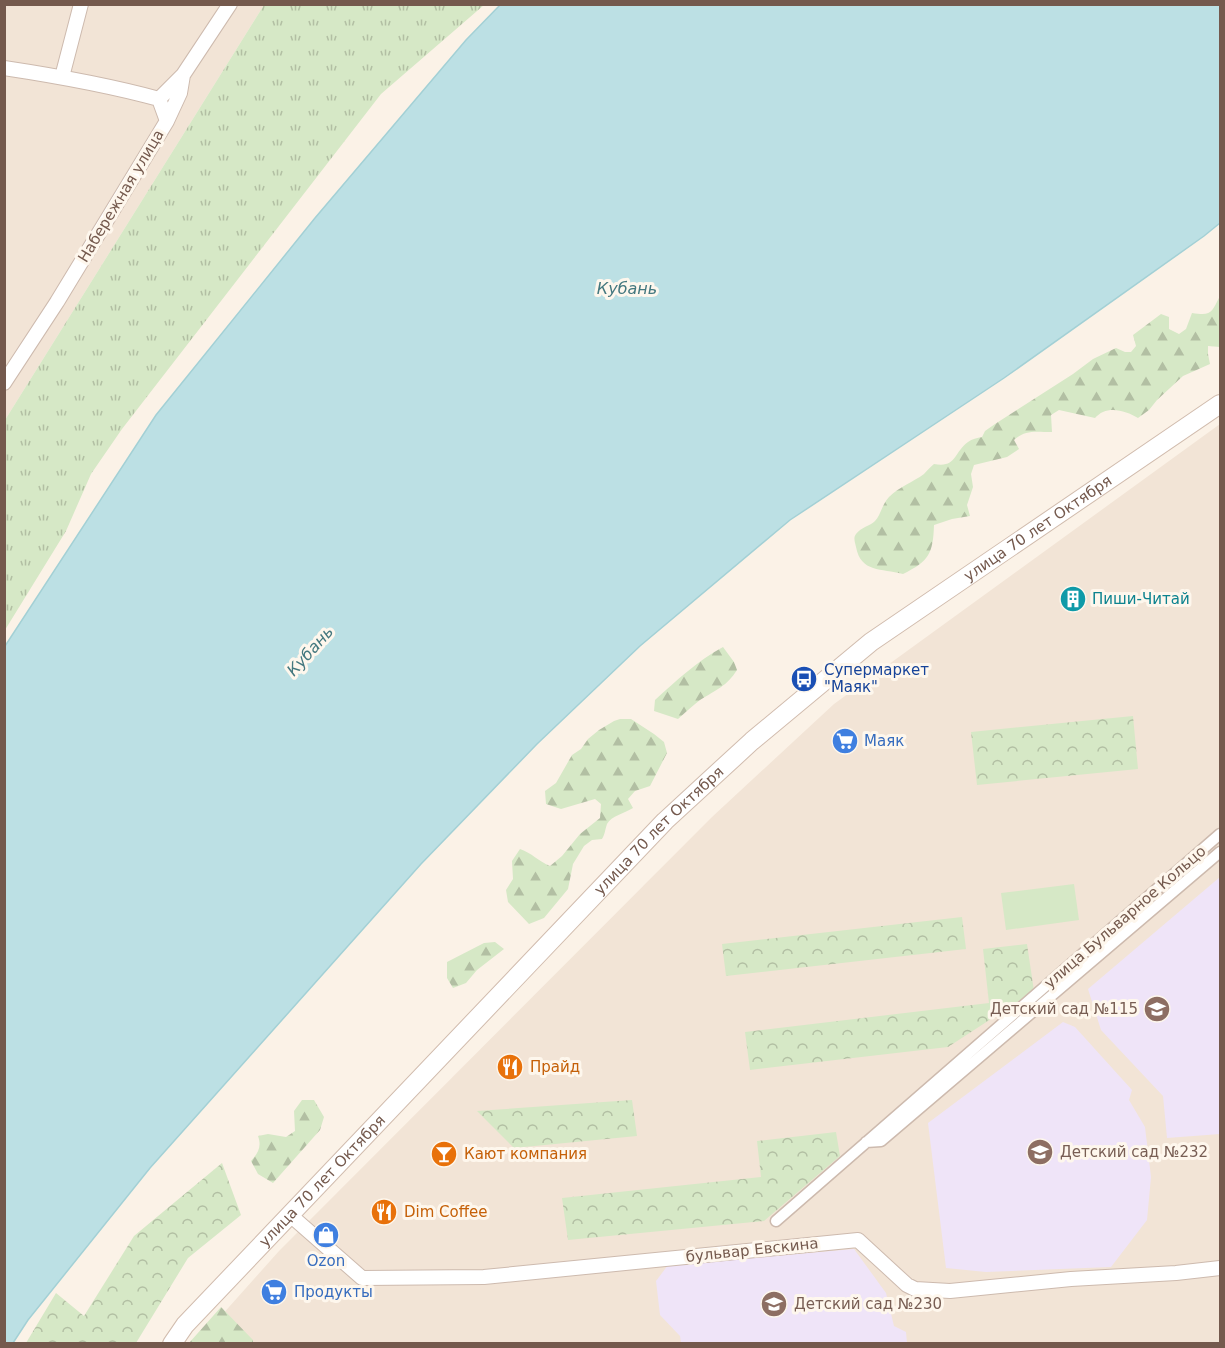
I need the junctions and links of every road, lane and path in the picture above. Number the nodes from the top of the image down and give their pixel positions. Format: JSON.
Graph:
{"nodes":[{"id":1,"x":81,"y":4,"type":"edge"},
{"id":2,"x":230,"y":4,"type":"edge"},
{"id":3,"x":4,"y":68,"type":"edge"},
{"id":4,"x":183,"y":75,"type":"junction"},
{"id":5,"x":62,"y":77,"type":"junction"},
{"id":6,"x":159,"y":99,"type":"junction"},
{"id":7,"x":167,"y":121,"type":"junction"},
{"id":8,"x":4,"y":383,"type":"edge"},
{"id":9,"x":1221,"y":404,"type":"edge"},
{"id":10,"x":1221,"y":834,"type":"edge"},
{"id":11,"x":1221,"y":852,"type":"edge"},
{"id":12,"x":866,"y":1142,"type":"junction"},
{"id":13,"x":289,"y":1214,"type":"junction"},
{"id":14,"x":776,"y":1221,"type":"dead end"},
{"id":15,"x":1221,"y":1268,"type":"edge"},
{"id":16,"x":172,"y":1344,"type":"edge"}],
"edges":[{"from":1,"to":5,"type":"street"},
{"from":2,"to":4,"type":"street","name":"Набережная улица"},
{"from":3,"to":5,"type":"street"},
{"from":4,"to":6,"type":"street"},
{"from":4,"to":7,"type":"street","name":"Набережная улица"},
{"from":5,"to":6,"type":"street"},
{"from":6,"to":7,"type":"street"},
{"from":7,"to":8,"type":"street","name":"Набережная улица"},
{"from":9,"to":13,"type":"main road","name":"улица 70 лет Октября"},
{"from":10,"to":12,"type":"street","name":"улица Бульварное Кольцо"},
{"from":11,"to":12,"type":"street","name":"улица Бульварное Кольцо"},
{"from":12,"to":14,"type":"street","name":"улица Бульварное Кольцо"},
{"from":13,"to":15,"type":"street","name":"бульвар Евскина"},
{"from":13,"to":16,"type":"main road","name":"улица 70 лет Октября"}]}
